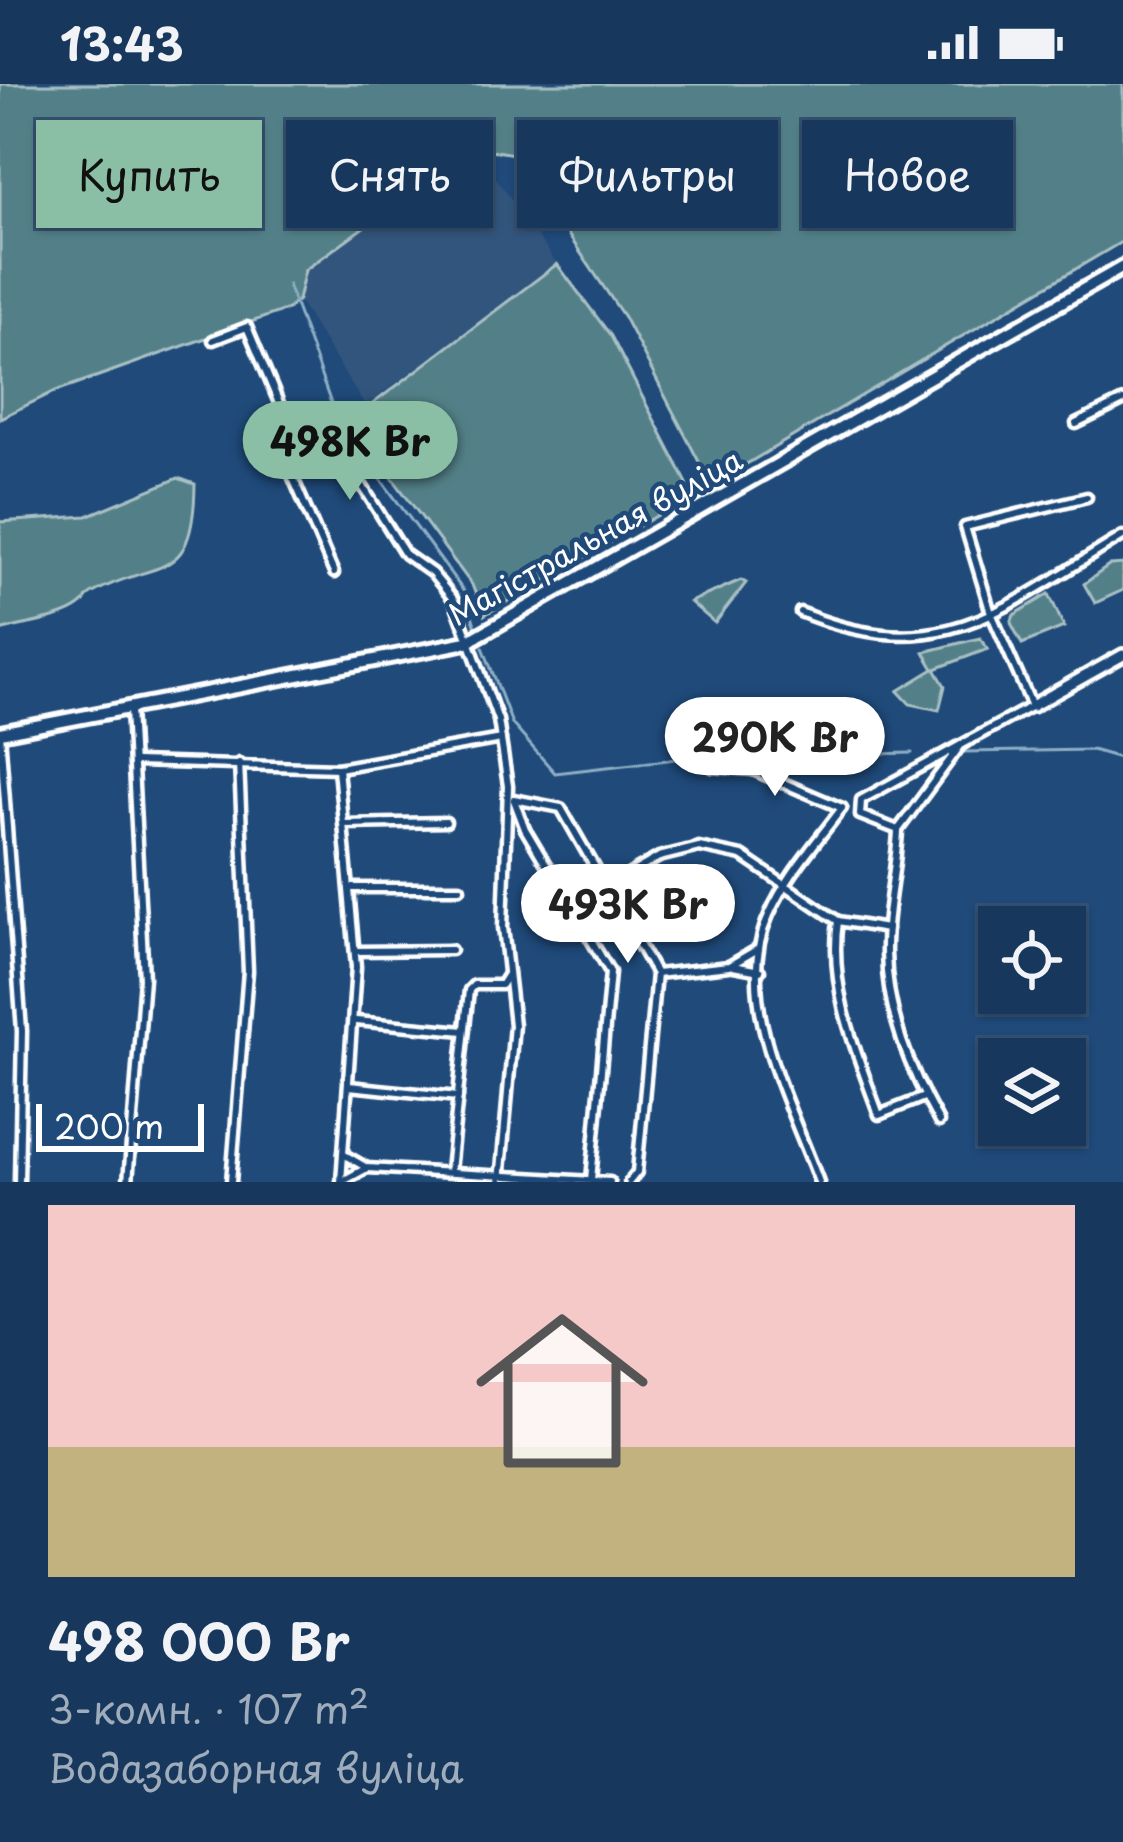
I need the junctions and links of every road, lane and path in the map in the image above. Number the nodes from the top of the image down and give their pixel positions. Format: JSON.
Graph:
{"nodes":[{"id":1,"x":1123,"y":267,"type":"edge"},
{"id":2,"x":213,"y":340,"type":"dead end"},
{"id":3,"x":1123,"y":401,"type":"edge"},
{"id":4,"x":1076,"y":424,"type":"dead end"},
{"id":5,"x":295,"y":441,"type":"junction"},
{"id":6,"x":1087,"y":497,"type":"dead end"},
{"id":7,"x":1123,"y":536,"type":"edge"},
{"id":8,"x":334,"y":573,"type":"dead end"},
{"id":9,"x":800,"y":612,"type":"dead end"},
{"id":10,"x":991,"y":613,"type":"junction"},
{"id":11,"x":467,"y":642,"type":"junction"},
{"id":12,"x":1123,"y":655,"type":"edge"},
{"id":13,"x":1032,"y":706,"type":"junction"},
{"id":14,"x":130,"y":709,"type":"junction"},
{"id":15,"x":0,"y":733,"type":"edge"},
{"id":16,"x":501,"y":739,"type":"junction"},
{"id":17,"x":961,"y":746,"type":"junction"},
{"id":18,"x":136,"y":762,"type":"junction"},
{"id":19,"x":239,"y":763,"type":"junction"},
{"id":20,"x":712,"y":766,"type":"dead end"},
{"id":21,"x":338,"y":768,"type":"junction"},
{"id":22,"x":508,"y":786,"type":"junction"},
{"id":23,"x":514,"y":799,"type":"junction"},
{"id":24,"x":857,"y":803,"type":"junction"},
{"id":25,"x":842,"y":808,"type":"junction"},
{"id":26,"x":518,"y":814,"type":"junction"},
{"id":27,"x":507,"y":816,"type":"junction"},
{"id":28,"x":446,"y":822,"type":"dead end"},
{"id":29,"x":344,"y":824,"type":"junction"},
{"id":30,"x":898,"y":830,"type":"junction"},
{"id":31,"x":788,"y":882,"type":"junction"},
{"id":32,"x":610,"y":887,"type":"junction"},
{"id":33,"x":350,"y":888,"type":"junction"},
{"id":34,"x":460,"y":888,"type":"dead end"},
{"id":35,"x":573,"y":907,"type":"junction"},
{"id":36,"x":838,"y":921,"type":"junction"},
{"id":37,"x":887,"y":929,"type":"junction"},
{"id":38,"x":758,"y":949,"type":"junction"},
{"id":39,"x":451,"y":950,"type":"dead end"},
{"id":40,"x":355,"y":951,"type":"junction"},
{"id":41,"x":729,"y":966,"type":"junction"},
{"id":42,"x":760,"y":971,"type":"junction"},
{"id":43,"x":509,"y":974,"type":"junction"},
{"id":44,"x":656,"y":974,"type":"junction"},
{"id":45,"x":356,"y":1021,"type":"junction"},
{"id":46,"x":464,"y":1031,"type":"junction"},
{"id":47,"x":350,"y":1086,"type":"junction"},
{"id":48,"x":458,"y":1097,"type":"junction"},
{"id":49,"x":925,"y":1097,"type":"junction"},
{"id":50,"x":939,"y":1122,"type":"dead end"},
{"id":51,"x":343,"y":1154,"type":"junction"},
{"id":52,"x":367,"y":1168,"type":"junction"},
{"id":53,"x":450,"y":1171,"type":"junction"},
{"id":54,"x":500,"y":1178,"type":"edge"},
{"id":55,"x":591,"y":1180,"type":"edge"},
{"id":56,"x":19,"y":1182,"type":"edge"},
{"id":57,"x":128,"y":1182,"type":"edge"},
{"id":58,"x":231,"y":1182,"type":"edge"},
{"id":59,"x":342,"y":1182,"type":"edge"},
{"id":60,"x":610,"y":1182,"type":"edge"},
{"id":61,"x":629,"y":1182,"type":"edge"},
{"id":62,"x":819,"y":1182,"type":"edge"}],
"edges":[{"from":1,"to":11,"type":"main road","name":"Магістральная вуліца"},
{"from":2,"to":5,"type":"street"},
{"from":3,"to":4,"type":"street"},
{"from":5,"to":8,"type":"street"},
{"from":5,"to":11,"type":"street"},
{"from":6,"to":10,"type":"street"},
{"from":7,"to":10,"type":"street"},
{"from":9,"to":10,"type":"street"},
{"from":10,"to":13,"type":"street"},
{"from":11,"to":14,"type":"main road","name":"Магістральная вуліца"},
{"from":11,"to":16,"type":"street"},
{"from":12,"to":13,"type":"street"},
{"from":13,"to":17,"type":"street"},
{"from":14,"to":15,"type":"main road","name":"Магістральная вуліца"},
{"from":14,"to":18,"type":"street"},
{"from":15,"to":56,"type":"street"},
{"from":16,"to":21,"type":"street"},
{"from":16,"to":22,"type":"street"},
{"from":17,"to":24,"type":"street"},
{"from":17,"to":30,"type":"street"},
{"from":18,"to":19,"type":"street"},
{"from":18,"to":57,"type":"street"},
{"from":19,"to":21,"type":"street"},
{"from":19,"to":58,"type":"street"},
{"from":20,"to":25,"type":"street"},
{"from":21,"to":29,"type":"street"},
{"from":22,"to":23,"type":"street"},
{"from":22,"to":27,"type":"street"},
{"from":23,"to":26,"type":"street"},
{"from":23,"to":32,"type":"street"},
{"from":24,"to":25,"type":"street"},
{"from":24,"to":30,"type":"street"},
{"from":25,"to":31,"type":"street"},
{"from":26,"to":27,"type":"street"},
{"from":26,"to":35,"type":"street"},
{"from":27,"to":43,"type":"street"},
{"from":28,"to":29,"type":"street"},
{"from":29,"to":33,"type":"street"},
{"from":30,"to":37,"type":"street"},
{"from":31,"to":32,"type":"street"},
{"from":31,"to":36,"type":"street"},
{"from":31,"to":38,"type":"street"},
{"from":32,"to":35,"type":"street"},
{"from":32,"to":44,"type":"street"},
{"from":33,"to":34,"type":"street"},
{"from":33,"to":40,"type":"street"},
{"from":35,"to":55,"type":"street"},
{"from":36,"to":37,"type":"street"},
{"from":36,"to":49,"type":"street"},
{"from":37,"to":49,"type":"street"},
{"from":38,"to":41,"type":"street"},
{"from":38,"to":42,"type":"street"},
{"from":39,"to":40,"type":"street"},
{"from":40,"to":45,"type":"street"},
{"from":41,"to":42,"type":"street"},
{"from":41,"to":44,"type":"street"},
{"from":42,"to":62,"type":"street"},
{"from":43,"to":46,"type":"street"},
{"from":43,"to":54,"type":"street"},
{"from":44,"to":61,"type":"street"},
{"from":45,"to":46,"type":"street"},
{"from":45,"to":47,"type":"street"},
{"from":46,"to":48,"type":"street"},
{"from":47,"to":48,"type":"street"},
{"from":47,"to":51,"type":"street"},
{"from":48,"to":53,"type":"street"},
{"from":49,"to":50,"type":"street"},
{"from":51,"to":52,"type":"street"},
{"from":51,"to":59,"type":"street"},
{"from":52,"to":53,"type":"street"},
{"from":52,"to":59,"type":"street"},
{"from":53,"to":54,"type":"street"},
{"from":54,"to":55,"type":"street"},
{"from":55,"to":60,"type":"street"}]}
